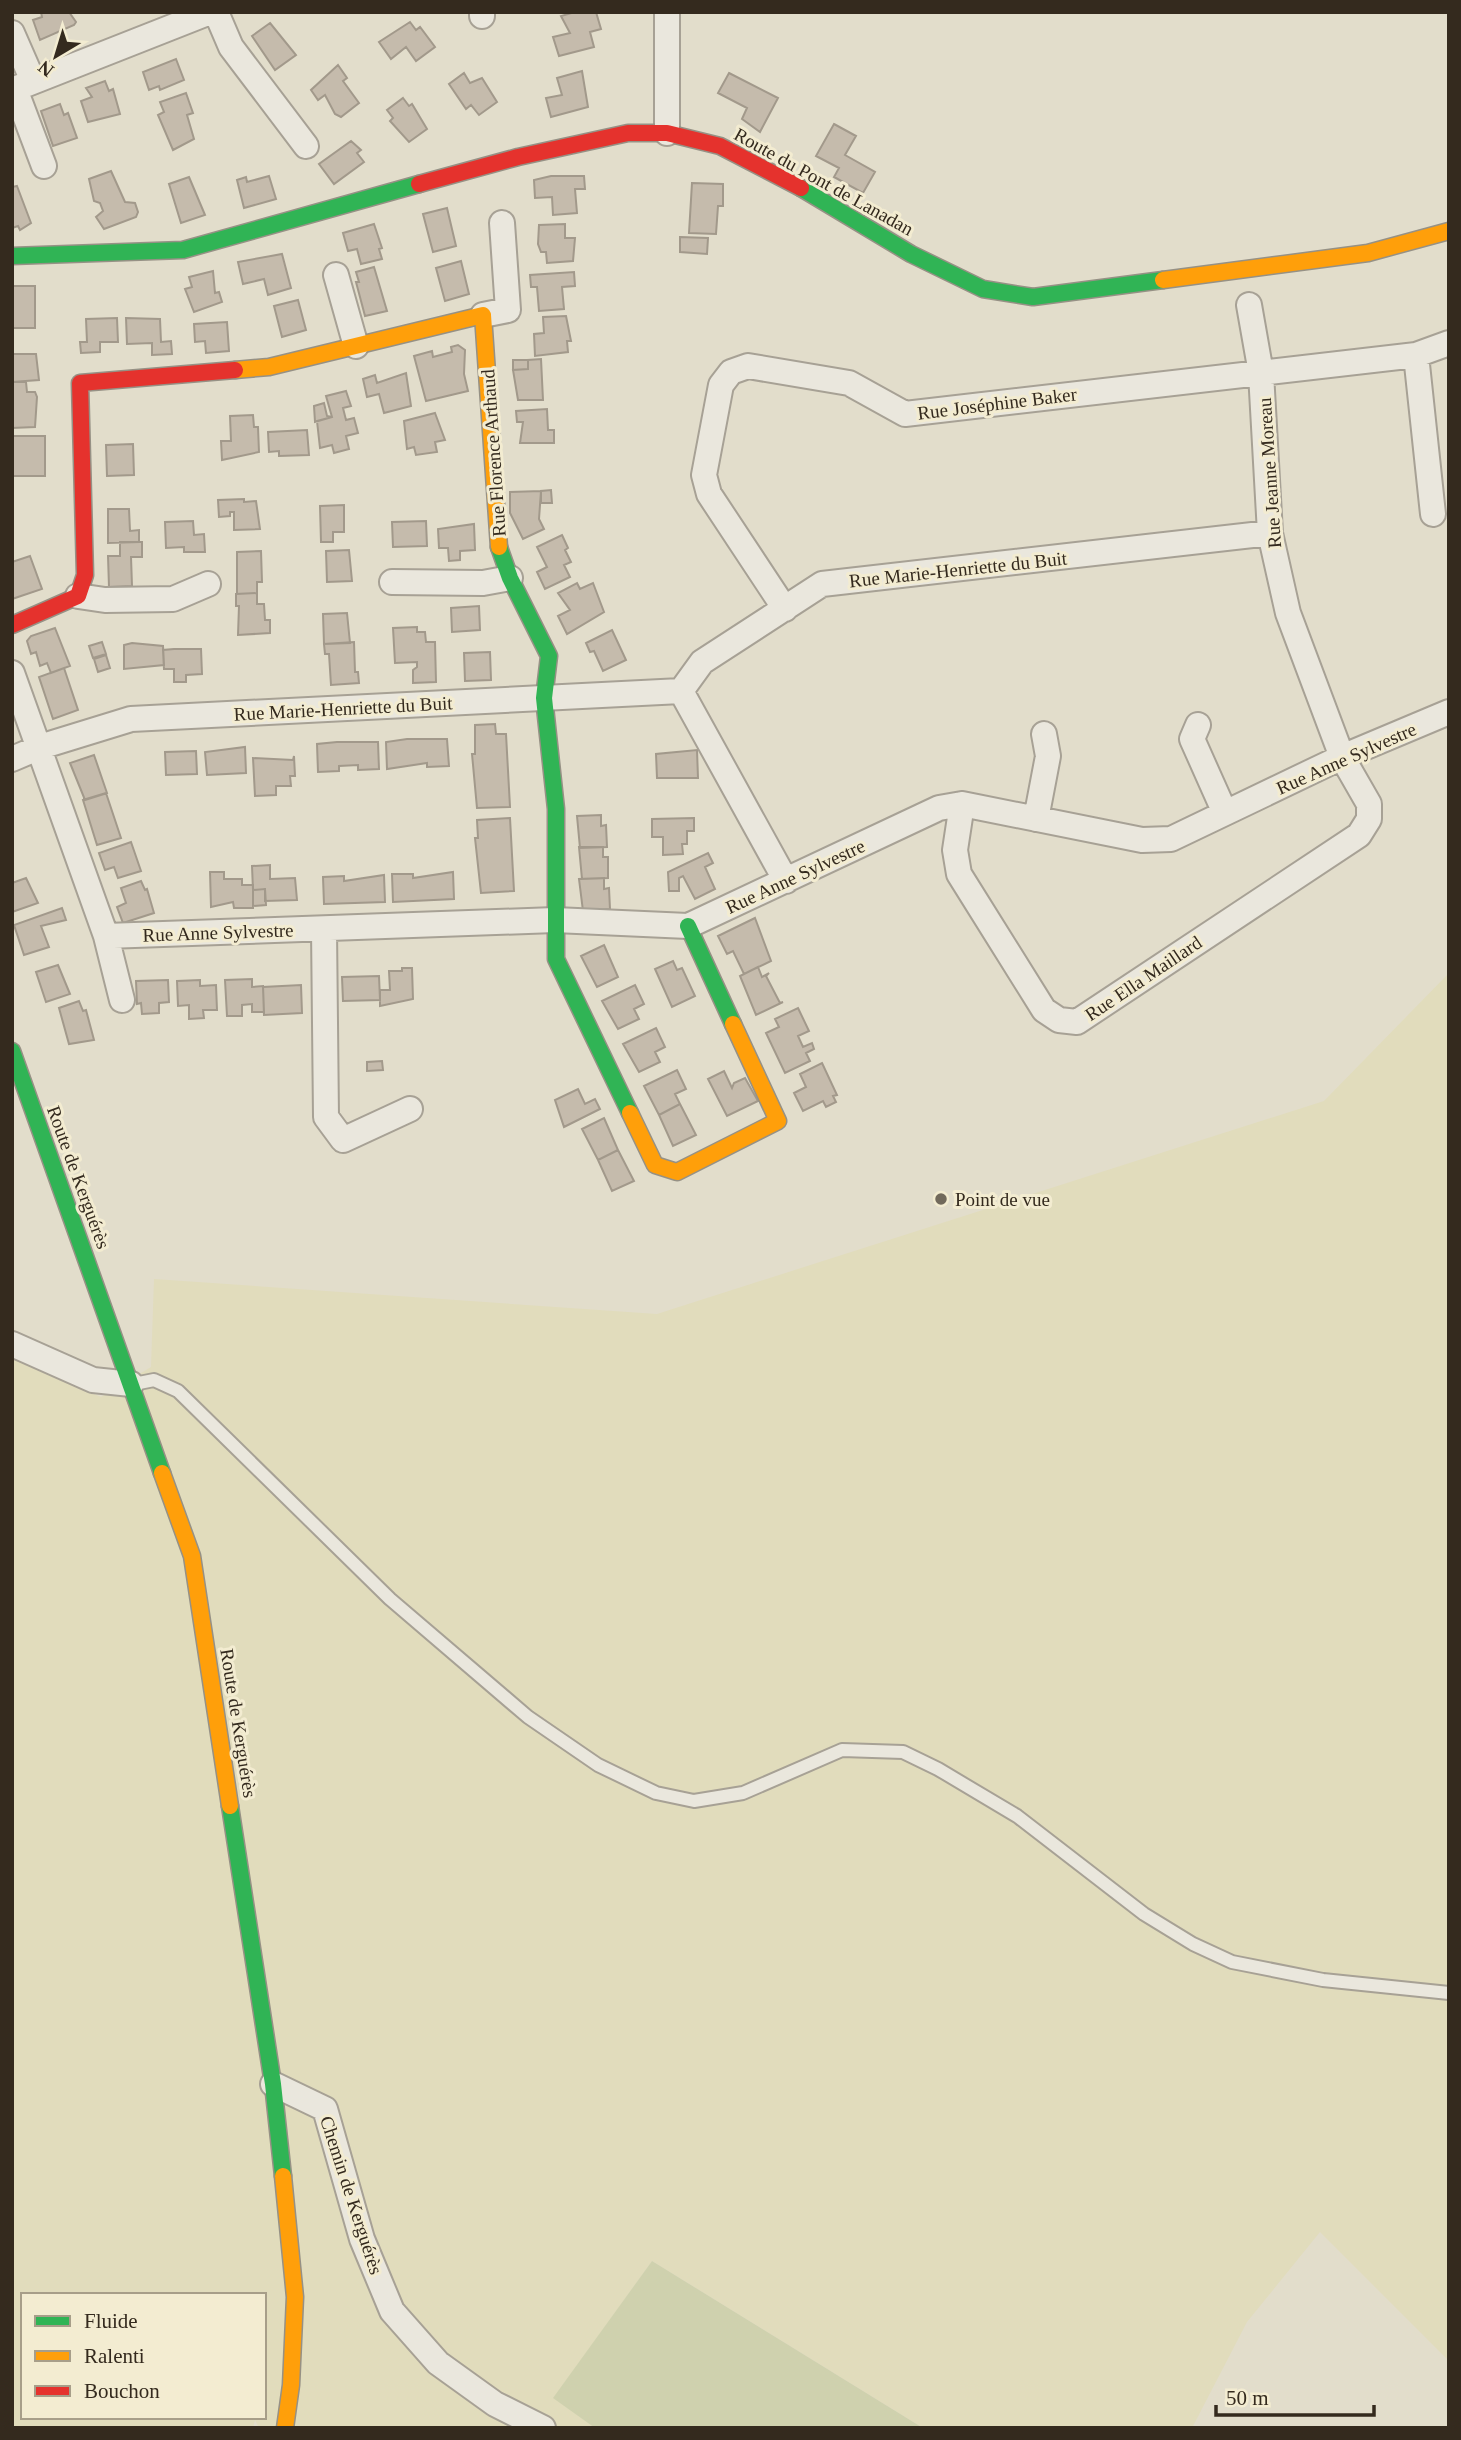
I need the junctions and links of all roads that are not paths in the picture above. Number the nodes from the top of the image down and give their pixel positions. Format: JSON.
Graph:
{"nodes":[{"id":1,"x":210,"y":12,"type":"edge"},
{"id":2,"x":216,"y":12,"type":"edge"},
{"id":3,"x":667,"y":12,"type":"edge"},
{"id":4,"x":12,"y":33,"type":"edge"},
{"id":5,"x":20,"y":86,"type":"edge"},
{"id":6,"x":667,"y":133,"type":"junction"},
{"id":7,"x":306,"y":146,"type":"dead end"},
{"id":8,"x":44,"y":166,"type":"dead end"},
{"id":9,"x":502,"y":223,"type":"dead end"},
{"id":10,"x":1449,"y":231,"type":"edge"},
{"id":11,"x":12,"y":256,"type":"edge"},
{"id":12,"x":336,"y":275,"type":"dead end"},
{"id":13,"x":1249,"y":305,"type":"dead end"},
{"id":14,"x":483,"y":315,"type":"junction"},
{"id":15,"x":1449,"y":343,"type":"edge"},
{"id":16,"x":356,"y":346,"type":"junction"},
{"id":17,"x":1416,"y":355,"type":"junction"},
{"id":18,"x":1261,"y":373,"type":"junction"},
{"id":19,"x":1433,"y":514,"type":"dead end"},
{"id":20,"x":1270,"y":533,"type":"junction"},
{"id":21,"x":510,"y":578,"type":"junction"},
{"id":22,"x":392,"y":582,"type":"dead end"},
{"id":23,"x":208,"y":584,"type":"dead end"},
{"id":24,"x":78,"y":596,"type":"junction"},
{"id":25,"x":785,"y":609,"type":"junction"},
{"id":26,"x":12,"y":625,"type":"edge"},
{"id":27,"x":12,"y":673,"type":"edge"},
{"id":28,"x":681,"y":691,"type":"junction"},
{"id":29,"x":544,"y":698,"type":"junction"},
{"id":30,"x":1449,"y":712,"type":"edge"},
{"id":31,"x":1198,"y":725,"type":"dead end"},
{"id":32,"x":1044,"y":733,"type":"dead end"},
{"id":33,"x":40,"y":747,"type":"junction"},
{"id":34,"x":1342,"y":757,"type":"junction"},
{"id":35,"x":12,"y":759,"type":"edge"},
{"id":36,"x":962,"y":804,"type":"junction"},
{"id":37,"x":1225,"y":813,"type":"junction"},
{"id":38,"x":1036,"y":818,"type":"junction"},
{"id":39,"x":786,"y":881,"type":"junction"},
{"id":40,"x":555,"y":920,"type":"junction"},
{"id":41,"x":688,"y":926,"type":"junction"},
{"id":42,"x":324,"y":929,"type":"junction"},
{"id":43,"x":106,"y":936,"type":"junction"},
{"id":44,"x":122,"y":1000,"type":"dead end"},
{"id":45,"x":12,"y":1051,"type":"edge"},
{"id":46,"x":410,"y":1109,"type":"dead end"},
{"id":47,"x":12,"y":1344,"type":"edge"},
{"id":48,"x":131,"y":1384,"type":"junction"},
{"id":49,"x":1449,"y":1993,"type":"edge"},
{"id":50,"x":273,"y":2084,"type":"junction"},
{"id":51,"x":285,"y":2428,"type":"edge"},
{"id":52,"x":543,"y":2428,"type":"edge"}],
"edges":[{"from":1,"to":5,"type":"street"},
{"from":2,"to":7,"type":"street"},
{"from":3,"to":6,"type":"street"},
{"from":4,"to":5,"type":"street"},
{"from":5,"to":8,"type":"street"},
{"from":6,"to":10,"type":"street","name":"Route du Pont de Lanadan"},
{"from":6,"to":11,"type":"street","name":"Route du Pont de Lanadan"},
{"from":9,"to":14,"type":"street"},
{"from":12,"to":16,"type":"street"},
{"from":13,"to":18,"type":"street","name":"Rue Jeanne Moreau"},
{"from":14,"to":16,"type":"street"},
{"from":14,"to":21,"type":"street","name":"Rue Florence Arthaud"},
{"from":15,"to":17,"type":"street","name":"Rue Joséphine Baker"},
{"from":16,"to":24,"type":"street"},
{"from":17,"to":18,"type":"street","name":"Rue Joséphine Baker"},
{"from":17,"to":19,"type":"street"},
{"from":18,"to":20,"type":"street","name":"Rue Jeanne Moreau"},
{"from":18,"to":25,"type":"street","name":"Rue Joséphine Baker"},
{"from":20,"to":25,"type":"street","name":"Rue Marie-Henriette du Buit"},
{"from":20,"to":34,"type":"street","name":"Rue Jeanne Moreau"},
{"from":21,"to":22,"type":"street"},
{"from":21,"to":29,"type":"street","name":"Rue Florence Arthaud"},
{"from":23,"to":24,"type":"street"},
{"from":24,"to":26,"type":"street"},
{"from":25,"to":28,"type":"street","name":"Rue Marie-Henriette du Buit"},
{"from":27,"to":33,"type":"street"},
{"from":28,"to":29,"type":"street","name":"Rue Marie-Henriette du Buit"},
{"from":28,"to":39,"type":"street"},
{"from":29,"to":33,"type":"street","name":"Rue Marie-Henriette du Buit"},
{"from":29,"to":40,"type":"street","name":"Rue Florence Arthaud"},
{"from":30,"to":34,"type":"street","name":"Rue Anne Sylvestre"},
{"from":31,"to":37,"type":"street"},
{"from":32,"to":38,"type":"street"},
{"from":33,"to":35,"type":"street","name":"Rue Marie-Henriette du Buit"},
{"from":33,"to":43,"type":"street"},
{"from":34,"to":36,"type":"street","name":"Rue Ella Maillard"},
{"from":34,"to":37,"type":"street","name":"Rue Anne Sylvestre"},
{"from":36,"to":38,"type":"street","name":"Rue Anne Sylvestre"},
{"from":36,"to":39,"type":"street","name":"Rue Anne Sylvestre"},
{"from":37,"to":38,"type":"street","name":"Rue Anne Sylvestre"},
{"from":39,"to":41,"type":"street","name":"Rue Anne Sylvestre"},
{"from":40,"to":41,"type":"street","name":"Rue Anne Sylvestre"},
{"from":40,"to":41,"type":"street","name":"Rue Florence Arthaud"},
{"from":40,"to":42,"type":"street","name":"Rue Anne Sylvestre"},
{"from":42,"to":43,"type":"street","name":"Rue Anne Sylvestre"},
{"from":42,"to":46,"type":"street"},
{"from":43,"to":44,"type":"street"},
{"from":45,"to":48,"type":"street","name":"Route de Kerguérès"},
{"from":47,"to":48,"type":"street"},
{"from":48,"to":49,"type":"lane"},
{"from":48,"to":50,"type":"street","name":"Route de Kerguérès"},
{"from":50,"to":51,"type":"street","name":"Route de Kerguérès"},
{"from":50,"to":52,"type":"street","name":"Chemin de Kerguérès"}]}
